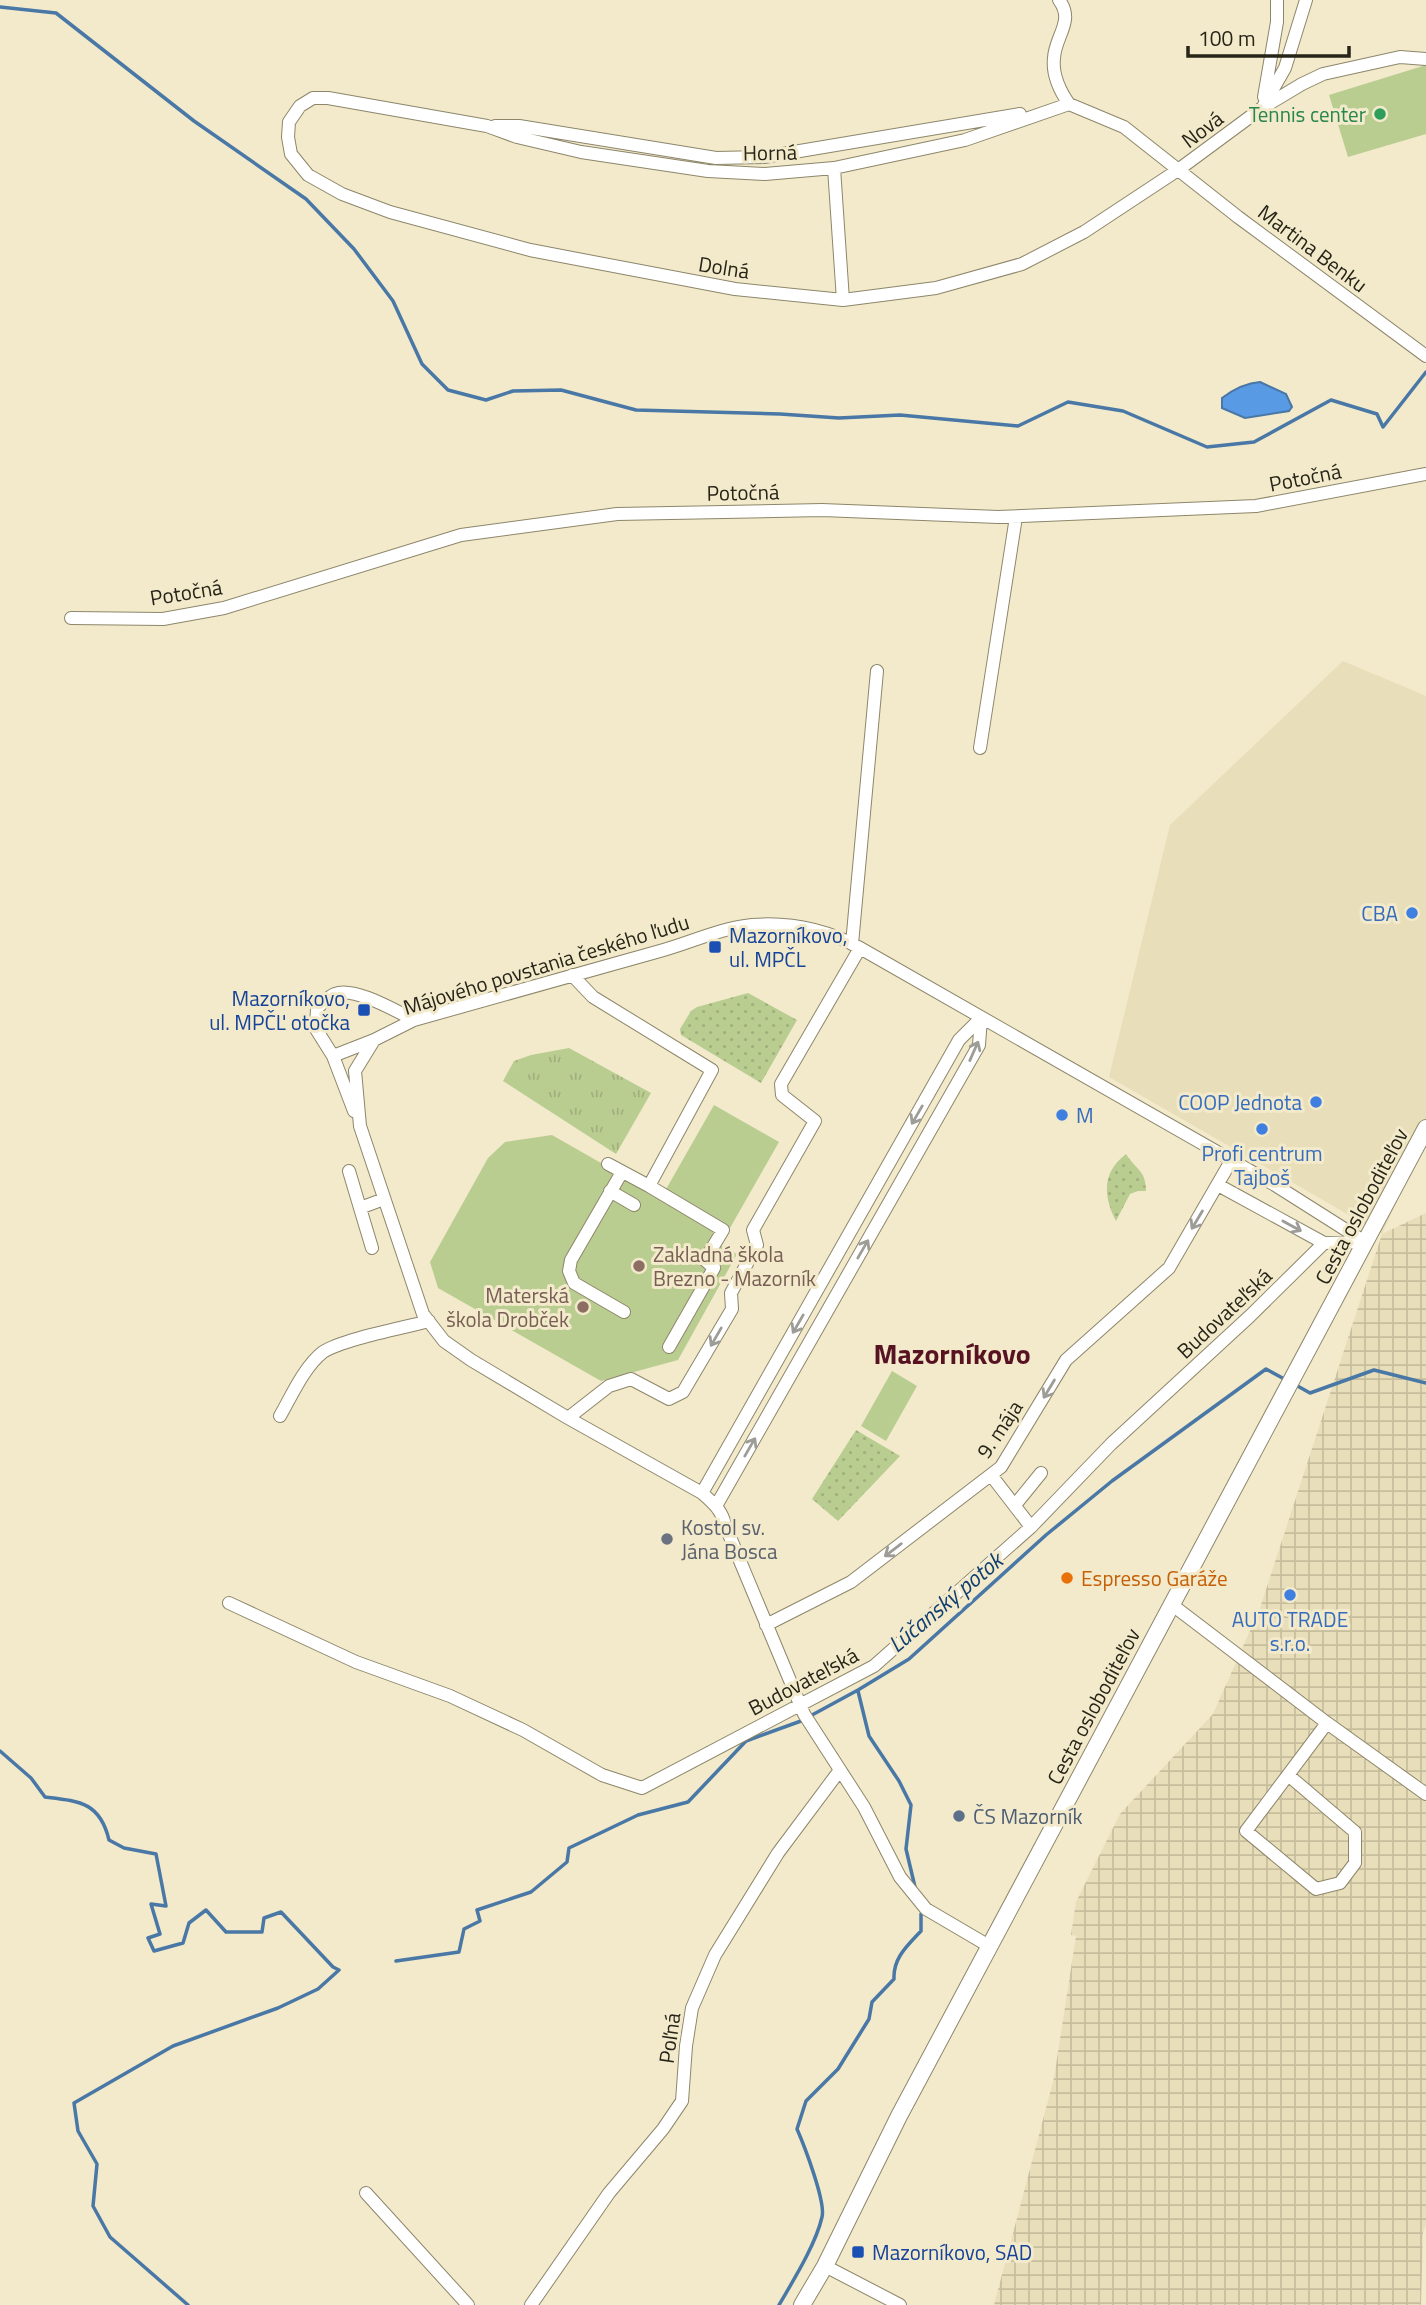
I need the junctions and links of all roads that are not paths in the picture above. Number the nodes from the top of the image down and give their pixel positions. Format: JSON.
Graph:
{"nodes":[{"id":1,"x":1059,"y":0,"type":"edge"},
{"id":2,"x":1277,"y":0,"type":"edge"},
{"id":3,"x":1306,"y":0,"type":"edge"},
{"id":4,"x":1426,"y":59,"type":"edge"},
{"id":5,"x":1069,"y":104,"type":"junction"},
{"id":6,"x":1262,"y":108,"type":"junction"},
{"id":7,"x":1050,"y":109,"type":"junction"},
{"id":8,"x":289,"y":122,"type":"joint"},
{"id":9,"x":487,"y":126,"type":"junction"},
{"id":10,"x":834,"y":169,"type":"junction"},
{"id":11,"x":1178,"y":170,"type":"junction"},
{"id":12,"x":843,"y":300,"type":"junction"},
{"id":13,"x":1426,"y":356,"type":"edge"},
{"id":14,"x":1426,"y":474,"type":"edge"},
{"id":15,"x":1016,"y":517,"type":"junction"},
{"id":16,"x":71,"y":618,"type":"dead end"},
{"id":17,"x":877,"y":671,"type":"dead end"},
{"id":18,"x":980,"y":748,"type":"dead end"},
{"id":19,"x":856,"y":946,"type":"junction"},
{"id":20,"x":572,"y":975,"type":"junction"},
{"id":21,"x":981,"y":1018,"type":"junction"},
{"id":22,"x":414,"y":1020,"type":"junction"},
{"id":23,"x":374,"y":1040,"type":"junction"},
{"id":24,"x":333,"y":1056,"type":"junction"},
{"id":25,"x":360,"y":1126,"type":"junction"},
{"id":26,"x":1426,"y":1128,"type":"edge"},
{"id":27,"x":1231,"y":1161,"type":"junction"},
{"id":28,"x":608,"y":1164,"type":"dead end"},
{"id":29,"x":349,"y":1171,"type":"dead end"},
{"id":30,"x":622,"y":1172,"type":"junction"},
{"id":31,"x":1218,"y":1185,"type":"junction"},
{"id":32,"x":649,"y":1186,"type":"junction"},
{"id":33,"x":610,"y":1191,"type":"junction"},
{"id":34,"x":384,"y":1199,"type":"junction"},
{"id":35,"x":634,"y":1205,"type":"dead end"},
{"id":36,"x":360,"y":1208,"type":"junction"},
{"id":37,"x":1366,"y":1242,"type":"junction"},
{"id":38,"x":1324,"y":1243,"type":"junction"},
{"id":39,"x":372,"y":1248,"type":"dead end"},
{"id":40,"x":624,"y":1311,"type":"dead end"},
{"id":41,"x":429,"y":1321,"type":"junction"},
{"id":42,"x":669,"y":1347,"type":"dead end"},
{"id":43,"x":280,"y":1416,"type":"dead end"},
{"id":44,"x":568,"y":1418,"type":"junction"},
{"id":45,"x":1041,"y":1473,"type":"dead end"},
{"id":46,"x":991,"y":1475,"type":"junction"},
{"id":47,"x":702,"y":1493,"type":"junction"},
{"id":48,"x":1014,"y":1505,"type":"junction"},
{"id":49,"x":716,"y":1506,"type":"junction"},
{"id":50,"x":1031,"y":1527,"type":"junction"},
{"id":51,"x":229,"y":1603,"type":"dead end"},
{"id":52,"x":1171,"y":1604,"type":"junction"},
{"id":53,"x":766,"y":1625,"type":"junction"},
{"id":54,"x":805,"y":1715,"type":"junction"},
{"id":55,"x":1327,"y":1723,"type":"junction"},
{"id":56,"x":840,"y":1770,"type":"junction"},
{"id":57,"x":1288,"y":1775,"type":"junction"},
{"id":58,"x":1426,"y":1794,"type":"edge"},
{"id":59,"x":989,"y":1946,"type":"junction"},
{"id":60,"x":366,"y":2193,"type":"dead end"},
{"id":61,"x":825,"y":2266,"type":"junction"},
{"id":62,"x":468,"y":2305,"type":"edge"},
{"id":63,"x":531,"y":2305,"type":"edge"},
{"id":64,"x":802,"y":2305,"type":"edge"},
{"id":65,"x":900,"y":2305,"type":"edge"}],
"edges":[{"from":1,"to":5,"type":"street"},
{"from":2,"to":6,"type":"street"},
{"from":3,"to":6,"type":"street"},
{"from":4,"to":6,"type":"street","name":"Nová"},
{"from":5,"to":7,"type":"street","name":"Horná"},
{"from":5,"to":11,"type":"street"},
{"from":6,"to":11,"type":"street","name":"Nová"},
{"from":7,"to":9,"type":"street","name":"Horná"},
{"from":7,"to":10,"type":"street","name":"Horná"},
{"from":8,"to":9,"type":"street","name":"Horná"},
{"from":8,"to":12,"type":"street","name":"Dolná"},
{"from":9,"to":10,"type":"street","name":"Horná"},
{"from":10,"to":12,"type":"street"},
{"from":11,"to":12,"type":"street","name":"Dolná"},
{"from":11,"to":13,"type":"street","name":"Martina Benku"},
{"from":14,"to":15,"type":"street","name":"Potočná"},
{"from":15,"to":16,"type":"street","name":"Potočná"},
{"from":15,"to":18,"type":"street"},
{"from":17,"to":19,"type":"street"},
{"from":19,"to":20,"type":"street","name":"Májového povstania českého ľudu"},
{"from":19,"to":21,"type":"street","name":"Májového povstania českého ľudu"},
{"from":19,"to":44,"type":"street","one_way":true},
{"from":20,"to":22,"type":"street","name":"Májového povstania českého ľudu"},
{"from":20,"to":32,"type":"street"},
{"from":21,"to":27,"type":"street","name":"Májového povstania českého ľudu"},
{"from":21,"to":47,"type":"street","one_way":true},
{"from":49,"to":21,"type":"street","one_way":true},
{"from":22,"to":23,"type":"street","name":"Májového povstania českého ľudu"},
{"from":22,"to":24,"type":"street"},
{"from":23,"to":24,"type":"street","name":"Májového povstania českého ľudu"},
{"from":23,"to":25,"type":"street"},
{"from":24,"to":25,"type":"street"},
{"from":25,"to":34,"type":"street"},
{"from":26,"to":37,"type":"main road","name":"Cesta osloboditeľov"},
{"from":27,"to":31,"type":"street","name":"9. mája"},
{"from":27,"to":37,"type":"street","name":"Májového povstania českého ľudu"},
{"from":28,"to":30,"type":"street"},
{"from":29,"to":36,"type":"street"},
{"from":30,"to":32,"type":"street"},
{"from":30,"to":33,"type":"street"},
{"from":31,"to":38,"type":"street","one_way":true},
{"from":31,"to":46,"type":"street","name":"9. mája","one_way":true},
{"from":32,"to":42,"type":"street"},
{"from":33,"to":35,"type":"street"},
{"from":33,"to":40,"type":"street"},
{"from":34,"to":36,"type":"street"},
{"from":34,"to":41,"type":"street"},
{"from":36,"to":39,"type":"street"},
{"from":37,"to":38,"type":"street"},
{"from":37,"to":52,"type":"main road","name":"Cesta osloboditeľov"},
{"from":38,"to":50,"type":"street","name":"Budovateľská"},
{"from":41,"to":43,"type":"street"},
{"from":41,"to":44,"type":"street"},
{"from":44,"to":47,"type":"street"},
{"from":45,"to":48,"type":"street"},
{"from":46,"to":48,"type":"street"},
{"from":46,"to":53,"type":"street","name":"9. mája","one_way":true},
{"from":47,"to":49,"type":"street"},
{"from":48,"to":50,"type":"street"},
{"from":49,"to":53,"type":"street"},
{"from":50,"to":54,"type":"street","name":"Budovateľská"},
{"from":51,"to":54,"type":"street","name":"Budovateľská"},
{"from":52,"to":55,"type":"street"},
{"from":52,"to":59,"type":"main road","name":"Cesta osloboditeľov"},
{"from":53,"to":54,"type":"street"},
{"from":54,"to":56,"type":"street"},
{"from":55,"to":57,"type":"street"},
{"from":55,"to":58,"type":"street"},
{"from":56,"to":59,"type":"street"},
{"from":56,"to":63,"type":"street","name":"Poľná"},
{"from":57,"to":57,"type":"street"},
{"from":59,"to":61,"type":"main road","name":"Cesta osloboditeľov"},
{"from":60,"to":62,"type":"street"},
{"from":61,"to":64,"type":"main road","name":"Cesta osloboditeľov"},
{"from":61,"to":65,"type":"street"}]}
